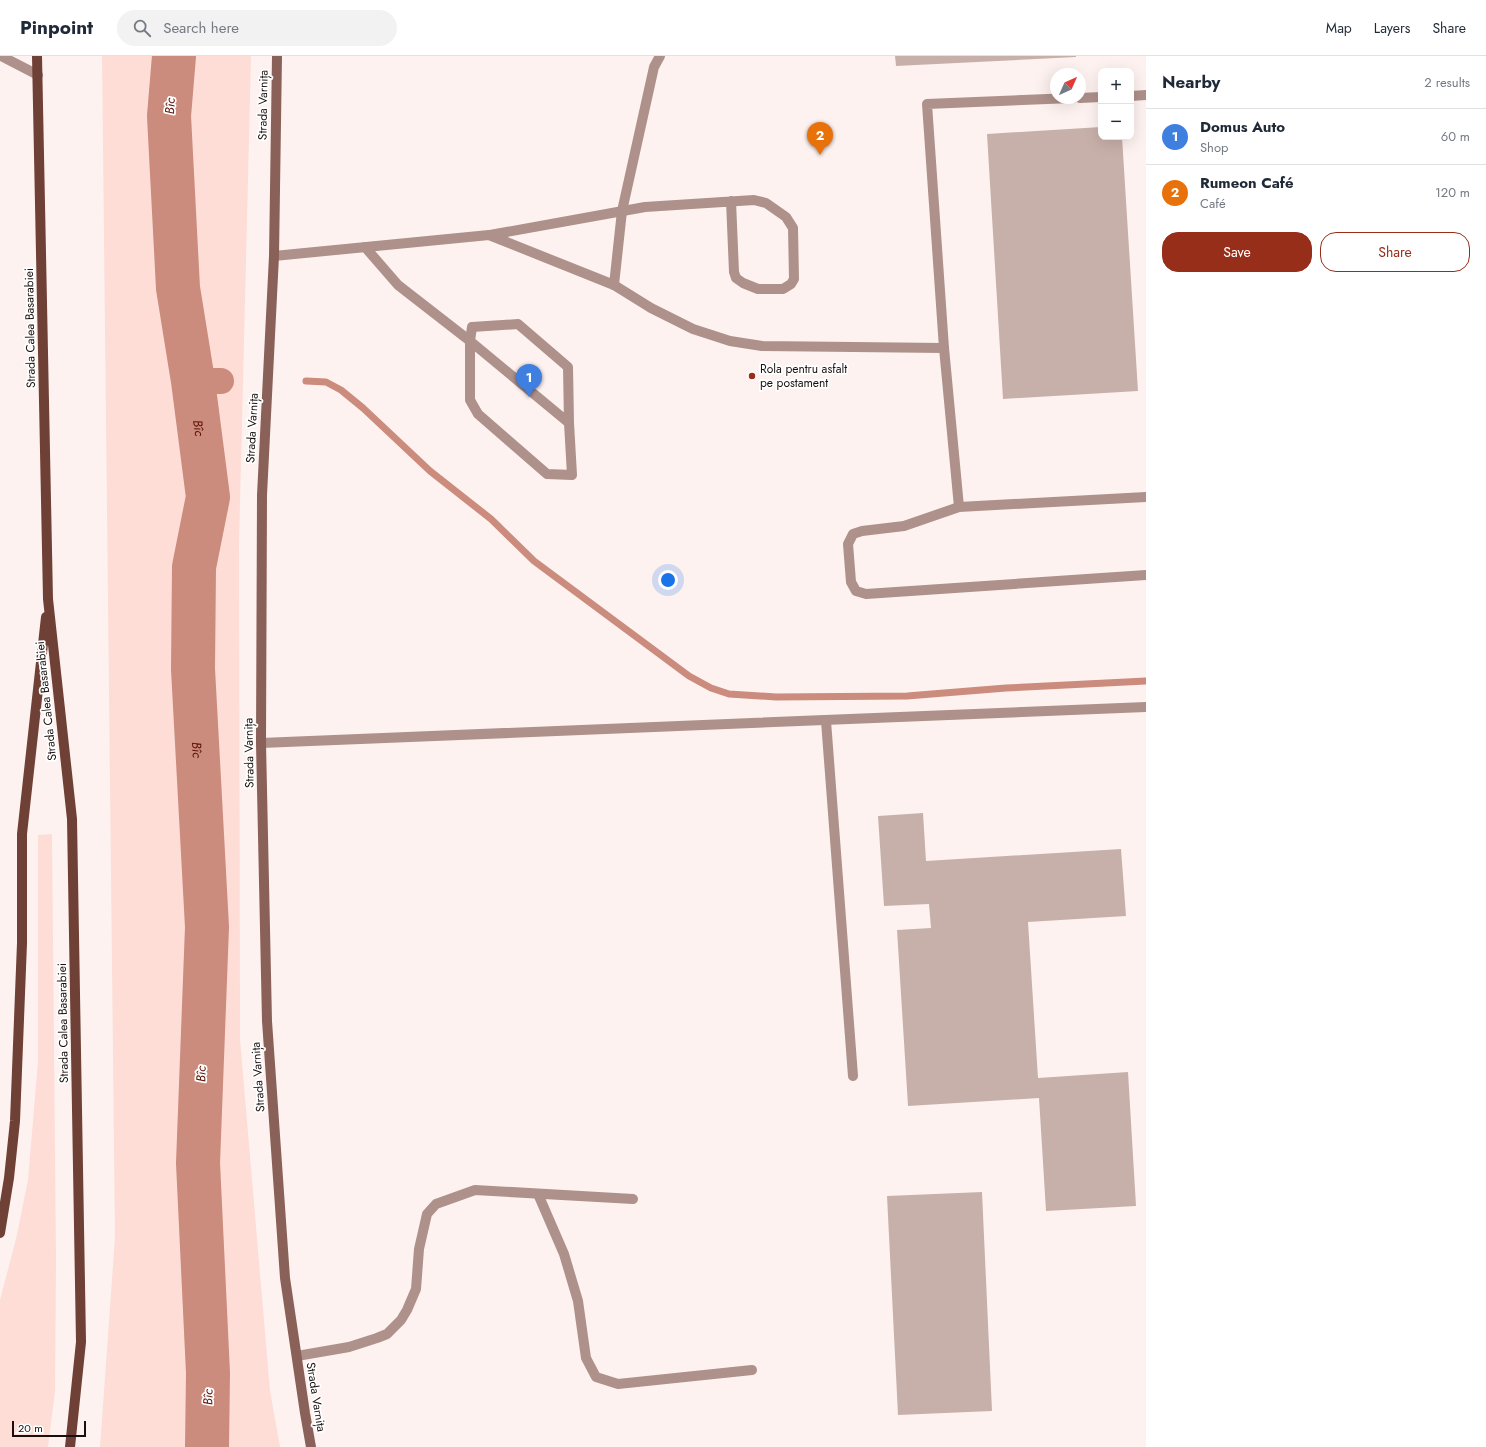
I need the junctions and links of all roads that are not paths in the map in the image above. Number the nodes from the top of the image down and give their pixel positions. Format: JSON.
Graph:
{"nodes":[{"id":1,"x":1,"y":56,"type":"edge"},
{"id":2,"x":37,"y":56,"type":"edge"},
{"id":3,"x":277,"y":56,"type":"edge"},
{"id":4,"x":660,"y":56,"type":"edge"},
{"id":5,"x":38,"y":75,"type":"junction"},
{"id":6,"x":1146,"y":95,"type":"edge"},
{"id":7,"x":1134,"y":96,"type":"edge"},
{"id":8,"x":1098,"y":97,"type":"edge"},
{"id":9,"x":1086,"y":98,"type":"edge"},
{"id":10,"x":1050,"y":99,"type":"edge"},
{"id":11,"x":731,"y":201,"type":"junction"},
{"id":12,"x":622,"y":211,"type":"junction"},
{"id":13,"x":489,"y":235,"type":"junction"},
{"id":14,"x":365,"y":247,"type":"junction"},
{"id":15,"x":274,"y":256,"type":"junction"},
{"id":16,"x":614,"y":285,"type":"junction"},
{"id":17,"x":470,"y":341,"type":"junction"},
{"id":18,"x":944,"y":348,"type":"junction"},
{"id":19,"x":569,"y":423,"type":"junction"},
{"id":20,"x":1146,"y":497,"type":"edge"},
{"id":21,"x":959,"y":507,"type":"junction"},
{"id":22,"x":1146,"y":575,"type":"edge"},
{"id":23,"x":48,"y":599,"type":"junction"},
{"id":24,"x":1146,"y":708,"type":"edge"},
{"id":25,"x":826,"y":721,"type":"junction"},
{"id":26,"x":262,"y":744,"type":"junction"},
{"id":27,"x":853,"y":1076,"type":"dead end"},
{"id":28,"x":538,"y":1194,"type":"junction"},
{"id":29,"x":633,"y":1199,"type":"dead end"},
{"id":30,"x":0,"y":1233,"type":"edge"},
{"id":31,"x":296,"y":1356,"type":"junction"},
{"id":32,"x":752,"y":1370,"type":"dead end"},
{"id":33,"x":70,"y":1447,"type":"edge"},
{"id":34,"x":311,"y":1447,"type":"edge"}],
"edges":[{"from":1,"to":5,"type":"lane"},
{"from":2,"to":5,"type":"main road","name":"Strada Calea Basarabiei"},
{"from":3,"to":15,"type":"street","name":"Strada Varnița"},
{"from":4,"to":12,"type":"lane"},
{"from":5,"to":23,"type":"main road","name":"Strada Calea Basarabiei"},
{"from":6,"to":7,"type":"lane"},
{"from":8,"to":9,"type":"lane"},
{"from":10,"to":18,"type":"lane"},
{"from":11,"to":11,"type":"lane"},
{"from":11,"to":12,"type":"lane"},
{"from":12,"to":13,"type":"lane"},
{"from":12,"to":16,"type":"lane"},
{"from":13,"to":14,"type":"lane"},
{"from":13,"to":16,"type":"lane"},
{"from":14,"to":15,"type":"lane"},
{"from":14,"to":17,"type":"lane"},
{"from":15,"to":26,"type":"street","name":"Strada Varnița"},
{"from":16,"to":18,"type":"lane"},
{"from":17,"to":19,"type":"lane"},
{"from":17,"to":19,"type":"lane"},
{"from":17,"to":19,"type":"lane"},
{"from":18,"to":21,"type":"lane"},
{"from":20,"to":21,"type":"lane"},
{"from":21,"to":22,"type":"lane"},
{"from":23,"to":30,"type":"main road","name":"Strada Calea Basarabiei"},
{"from":23,"to":33,"type":"main road","name":"Strada Calea Basarabiei"},
{"from":24,"to":25,"type":"lane"},
{"from":25,"to":26,"type":"lane"},
{"from":25,"to":27,"type":"lane"},
{"from":26,"to":31,"type":"street","name":"Strada Varnița"},
{"from":28,"to":29,"type":"lane"},
{"from":28,"to":31,"type":"lane"},
{"from":28,"to":32,"type":"lane"},
{"from":31,"to":34,"type":"street","name":"Strada Varnița"}]}
